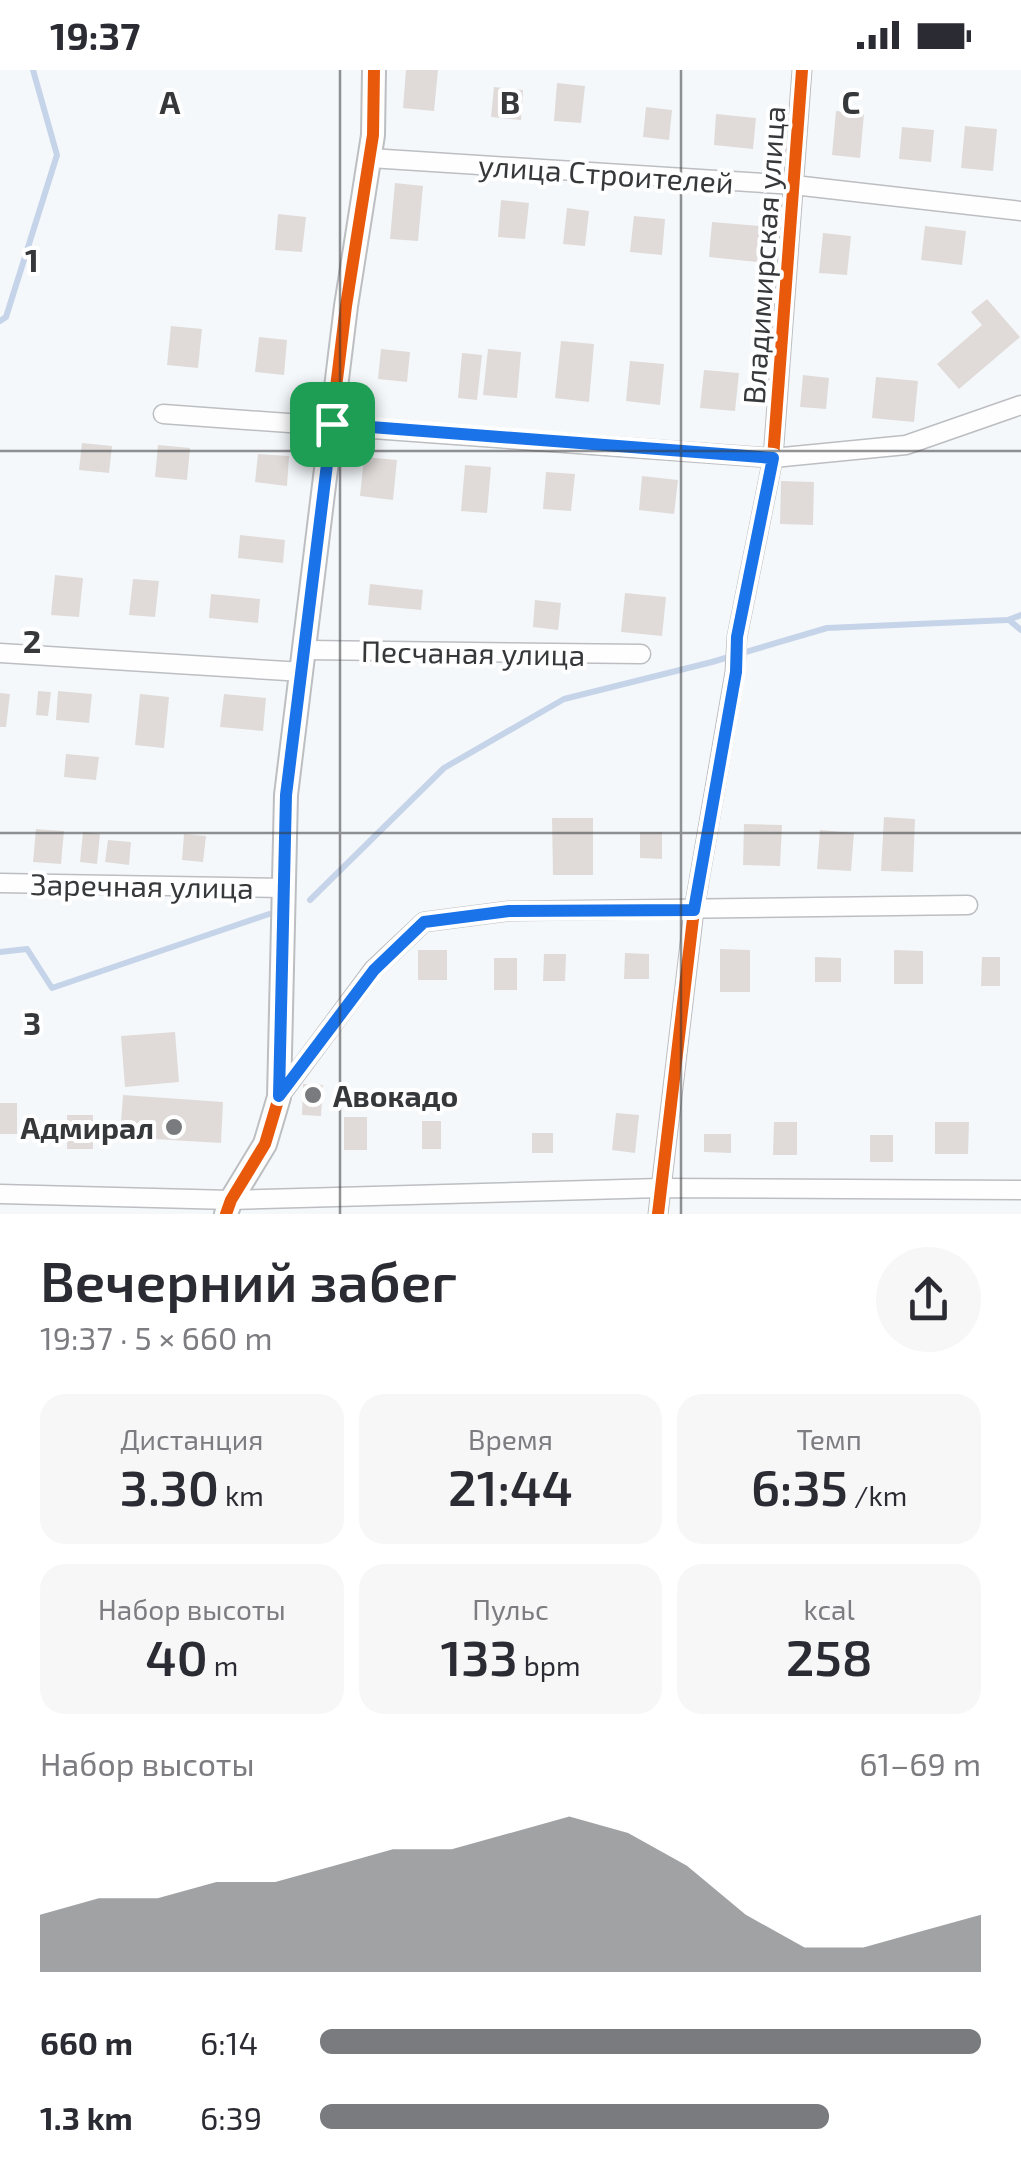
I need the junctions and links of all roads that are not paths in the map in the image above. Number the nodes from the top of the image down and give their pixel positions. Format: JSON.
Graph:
{"nodes":[{"id":1,"x":374,"y":70,"type":"edge"},
{"id":2,"x":802,"y":70,"type":"edge"},
{"id":3,"x":370,"y":158,"type":"junction"},
{"id":4,"x":794,"y":185,"type":"junction"},
{"id":5,"x":1021,"y":211,"type":"edge"},
{"id":6,"x":1021,"y":405,"type":"edge"},
{"id":7,"x":163,"y":414,"type":"dead end"},
{"id":8,"x":332,"y":424,"type":"junction"},
{"id":9,"x":773,"y":458,"type":"junction"},
{"id":10,"x":0,"y":653,"type":"edge"},
{"id":11,"x":641,"y":654,"type":"dead end"},
{"id":12,"x":304,"y":661,"type":"junction"},
{"id":13,"x":0,"y":883,"type":"edge"},
{"id":14,"x":284,"y":888,"type":"junction"},
{"id":15,"x":968,"y":906,"type":"dead end"},
{"id":16,"x":694,"y":910,"type":"junction"},
{"id":17,"x":279,"y":1096,"type":"junction"},
{"id":18,"x":660,"y":1188,"type":"junction"},
{"id":19,"x":1021,"y":1190,"type":"edge"},
{"id":20,"x":0,"y":1194,"type":"edge"},
{"id":21,"x":229,"y":1207,"type":"edge"},
{"id":22,"x":658,"y":1214,"type":"edge"}],
"edges":[{"from":1,"to":3,"type":"street"},
{"from":2,"to":4,"type":"street","name":"Владимирская улица"},
{"from":3,"to":4,"type":"street","name":"улица Строителей"},
{"from":3,"to":8,"type":"street"},
{"from":4,"to":5,"type":"street","name":"улица Строителей"},
{"from":4,"to":9,"type":"street","name":"Владимирская улица"},
{"from":6,"to":9,"type":"street"},
{"from":7,"to":8,"type":"street"},
{"from":8,"to":9,"type":"street"},
{"from":8,"to":12,"type":"street"},
{"from":9,"to":16,"type":"street","name":"Владимирская улица"},
{"from":10,"to":12,"type":"street","name":"Песчаная улица"},
{"from":11,"to":12,"type":"street","name":"Песчаная улица"},
{"from":12,"to":14,"type":"street"},
{"from":13,"to":14,"type":"street","name":"Заречная улица"},
{"from":14,"to":17,"type":"street"},
{"from":15,"to":16,"type":"street"},
{"from":16,"to":17,"type":"street"},
{"from":16,"to":18,"type":"street","name":"Владимирская улица"},
{"from":17,"to":21,"type":"street"},
{"from":18,"to":19,"type":"street"},
{"from":18,"to":21,"type":"street"},
{"from":18,"to":22,"type":"street","name":"Владимирская улица"},
{"from":20,"to":21,"type":"street"}]}
